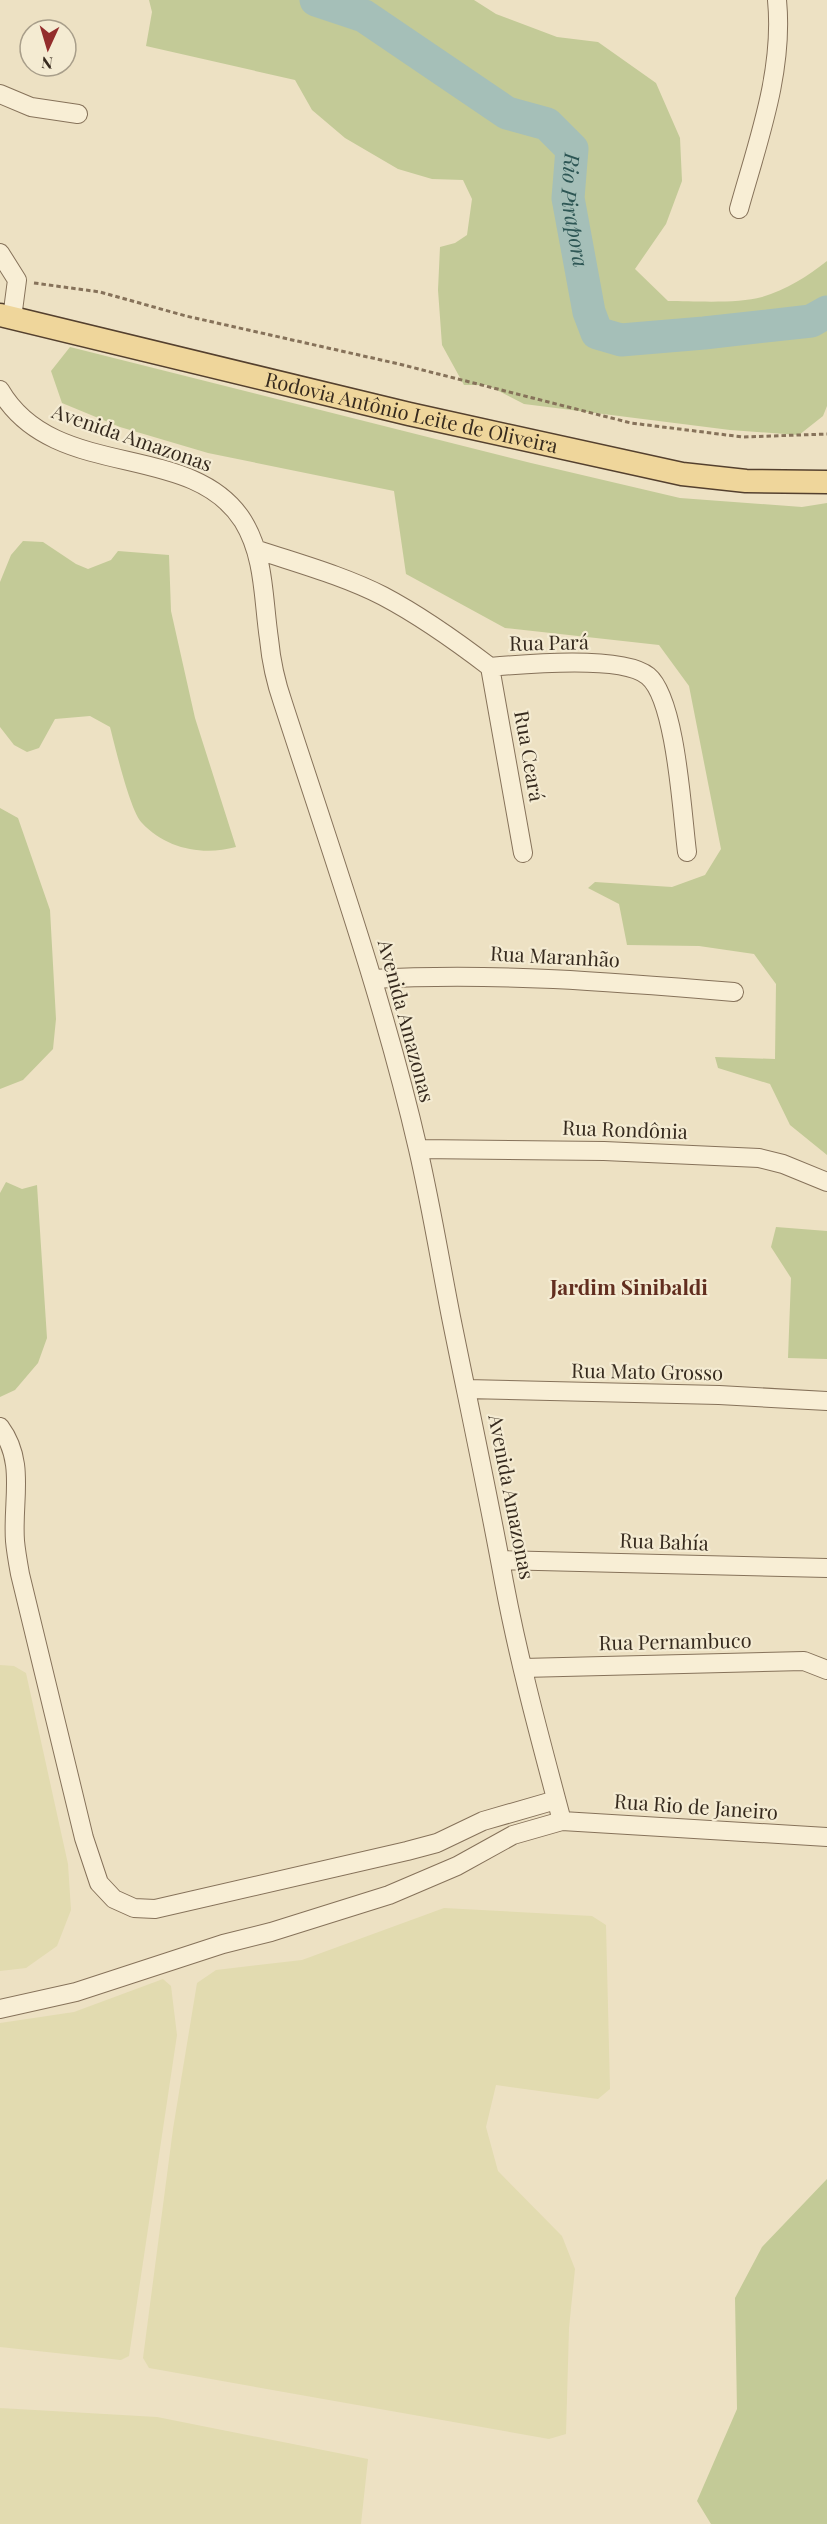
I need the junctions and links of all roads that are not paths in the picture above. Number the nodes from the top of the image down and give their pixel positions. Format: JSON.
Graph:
{"nodes":[{"id":1,"x":777,"y":0,"type":"edge"},
{"id":2,"x":0,"y":94,"type":"edge"},
{"id":3,"x":78,"y":114,"type":"dead end"},
{"id":4,"x":739,"y":209,"type":"dead end"},
{"id":5,"x":0,"y":253,"type":"edge"},
{"id":6,"x":6,"y":317,"type":"edge"},
{"id":7,"x":0,"y":390,"type":"edge"},
{"id":8,"x":827,"y":482,"type":"edge"},
{"id":9,"x":258,"y":550,"type":"junction"},
{"id":10,"x":490,"y":667,"type":"junction"},
{"id":11,"x":687,"y":852,"type":"dead end"},
{"id":12,"x":523,"y":853,"type":"dead end"},
{"id":13,"x":373,"y":979,"type":"junction"},
{"id":14,"x":734,"y":992,"type":"dead end"},
{"id":15,"x":418,"y":1149,"type":"junction"},
{"id":16,"x":827,"y":1182,"type":"edge"},
{"id":17,"x":466,"y":1389,"type":"junction"},
{"id":18,"x":827,"y":1401,"type":"edge"},
{"id":19,"x":0,"y":1427,"type":"edge"},
{"id":20,"x":501,"y":1560,"type":"junction"},
{"id":21,"x":827,"y":1568,"type":"edge"},
{"id":22,"x":523,"y":1668,"type":"junction"},
{"id":23,"x":827,"y":1670,"type":"edge"},
{"id":24,"x":556,"y":1800,"type":"junction"},
{"id":25,"x":562,"y":1821,"type":"junction"},
{"id":26,"x":827,"y":1837,"type":"edge"},
{"id":27,"x":0,"y":2009,"type":"edge"}],
"edges":[{"from":1,"to":4,"type":"street"},
{"from":2,"to":3,"type":"street"},
{"from":5,"to":6,"type":"street"},
{"from":6,"to":8,"type":"main road","name":"Rodovia Antônio Leite de Oliveira"},
{"from":7,"to":9,"type":"street","name":"Avenida Amazonas"},
{"from":9,"to":10,"type":"street","name":"Rua Pará"},
{"from":9,"to":13,"type":"street","name":"Avenida Amazonas"},
{"from":10,"to":11,"type":"street","name":"Rua Pará"},
{"from":10,"to":12,"type":"street","name":"Rua Ceará"},
{"from":13,"to":14,"type":"street","name":"Rua Maranhão"},
{"from":13,"to":15,"type":"street","name":"Avenida Amazonas"},
{"from":15,"to":16,"type":"street","name":"Rua Rondônia"},
{"from":15,"to":17,"type":"street","name":"Avenida Amazonas"},
{"from":17,"to":18,"type":"street","name":"Rua Mato Grosso"},
{"from":17,"to":20,"type":"street","name":"Avenida Amazonas"},
{"from":19,"to":24,"type":"street"},
{"from":20,"to":21,"type":"street","name":"Rua Bahía"},
{"from":20,"to":22,"type":"street","name":"Avenida Amazonas"},
{"from":22,"to":23,"type":"street","name":"Rua Pernambuco"},
{"from":22,"to":24,"type":"street","name":"Avenida Amazonas"},
{"from":24,"to":25,"type":"street","name":"Avenida Amazonas"},
{"from":25,"to":26,"type":"street","name":"Rua Rio de Janeiro"},
{"from":25,"to":27,"type":"street","name":"Rua Rio de Janeiro"}]}
